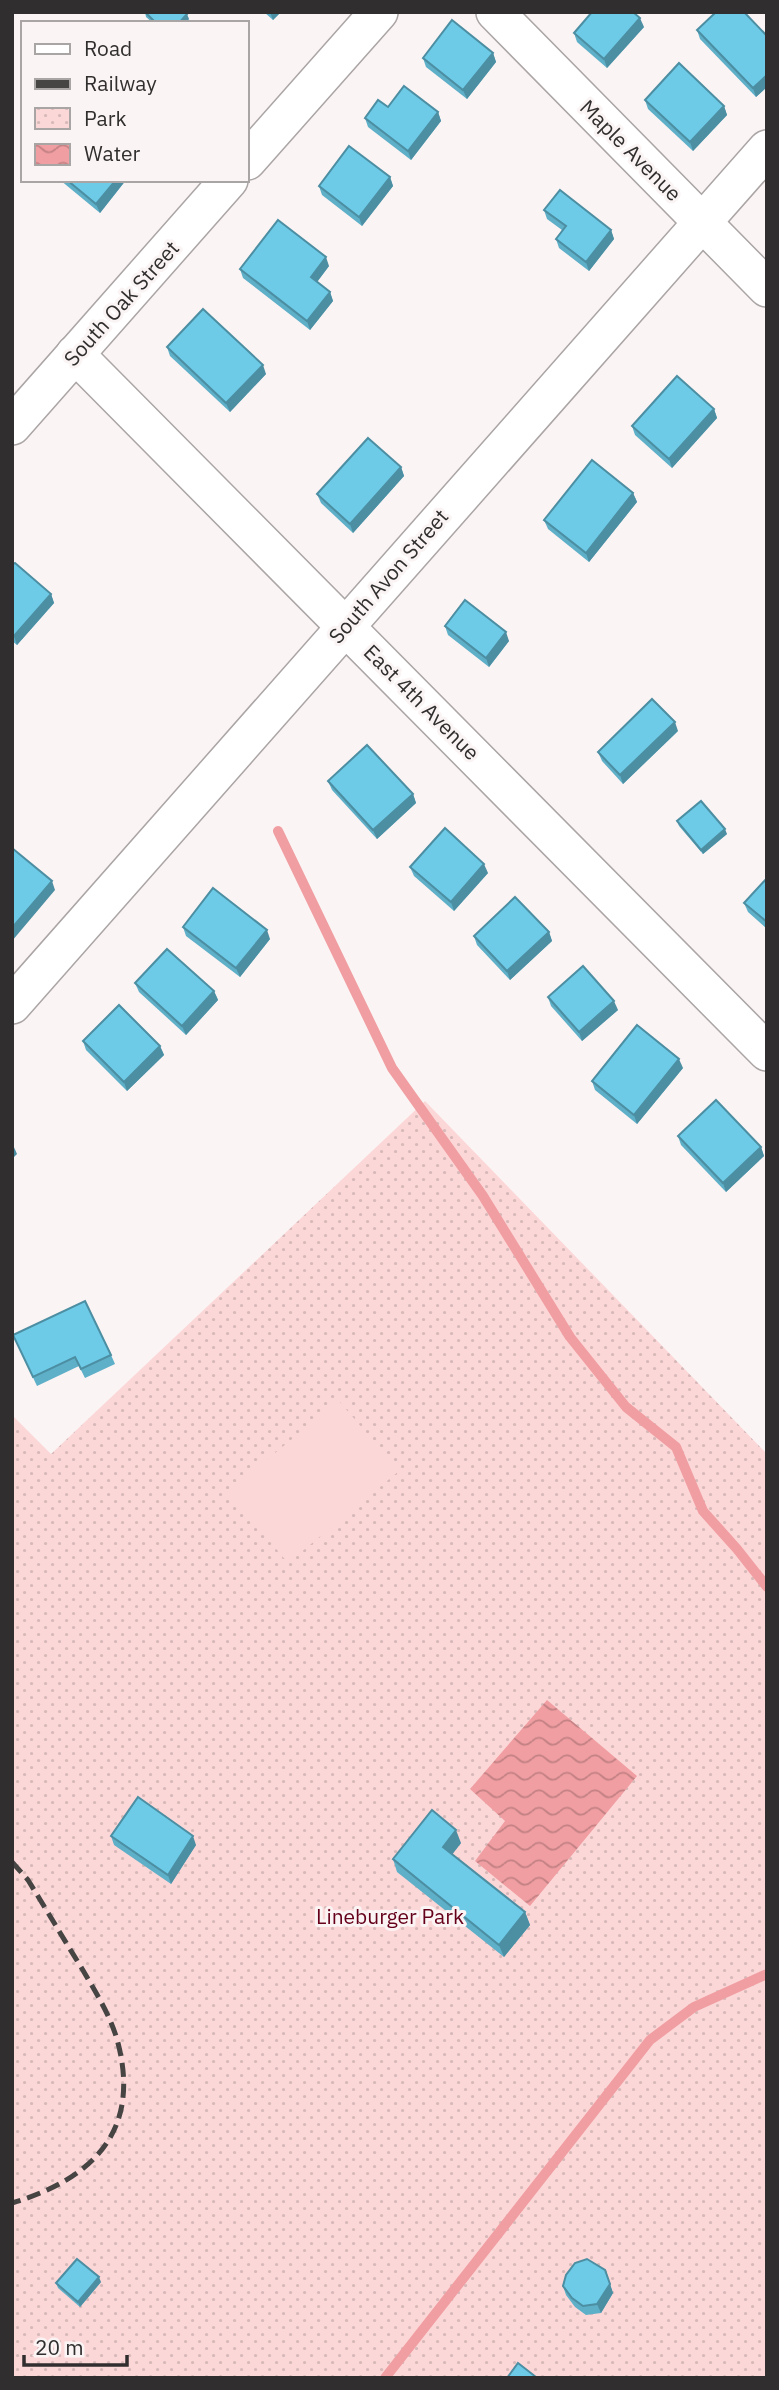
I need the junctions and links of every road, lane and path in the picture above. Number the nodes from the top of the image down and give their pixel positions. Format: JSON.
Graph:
{"nodes":[{"id":1,"x":379,"y":12,"type":"edge"},
{"id":2,"x":495,"y":12,"type":"edge"},
{"id":3,"x":767,"y":149,"type":"edge"},
{"id":4,"x":248,"y":160,"type":"edge"},
{"id":5,"x":227,"y":182,"type":"edge"},
{"id":6,"x":702,"y":222,"type":"junction"},
{"id":7,"x":767,"y":288,"type":"edge"},
{"id":8,"x":75,"y":354,"type":"junction"},
{"id":9,"x":12,"y":426,"type":"edge"},
{"id":10,"x":345,"y":624,"type":"junction"},
{"id":11,"x":12,"y":1005,"type":"edge"},
{"id":12,"x":767,"y":1052,"type":"edge"}],
"edges":[{"from":1,"to":4,"type":"street"},
{"from":2,"to":6,"type":"street","name":"Maple Avenue"},
{"from":3,"to":6,"type":"street","name":"South Avon Street"},
{"from":5,"to":8,"type":"street","name":"South Oak Street"},
{"from":6,"to":7,"type":"street","name":"Maple Avenue"},
{"from":6,"to":10,"type":"street","name":"South Avon Street"},
{"from":8,"to":9,"type":"street","name":"South Oak Street"},
{"from":8,"to":10,"type":"street","name":"East 4th Avenue"},
{"from":10,"to":11,"type":"street","name":"South Avon Street"},
{"from":10,"to":12,"type":"street","name":"East 4th Avenue"}]}
